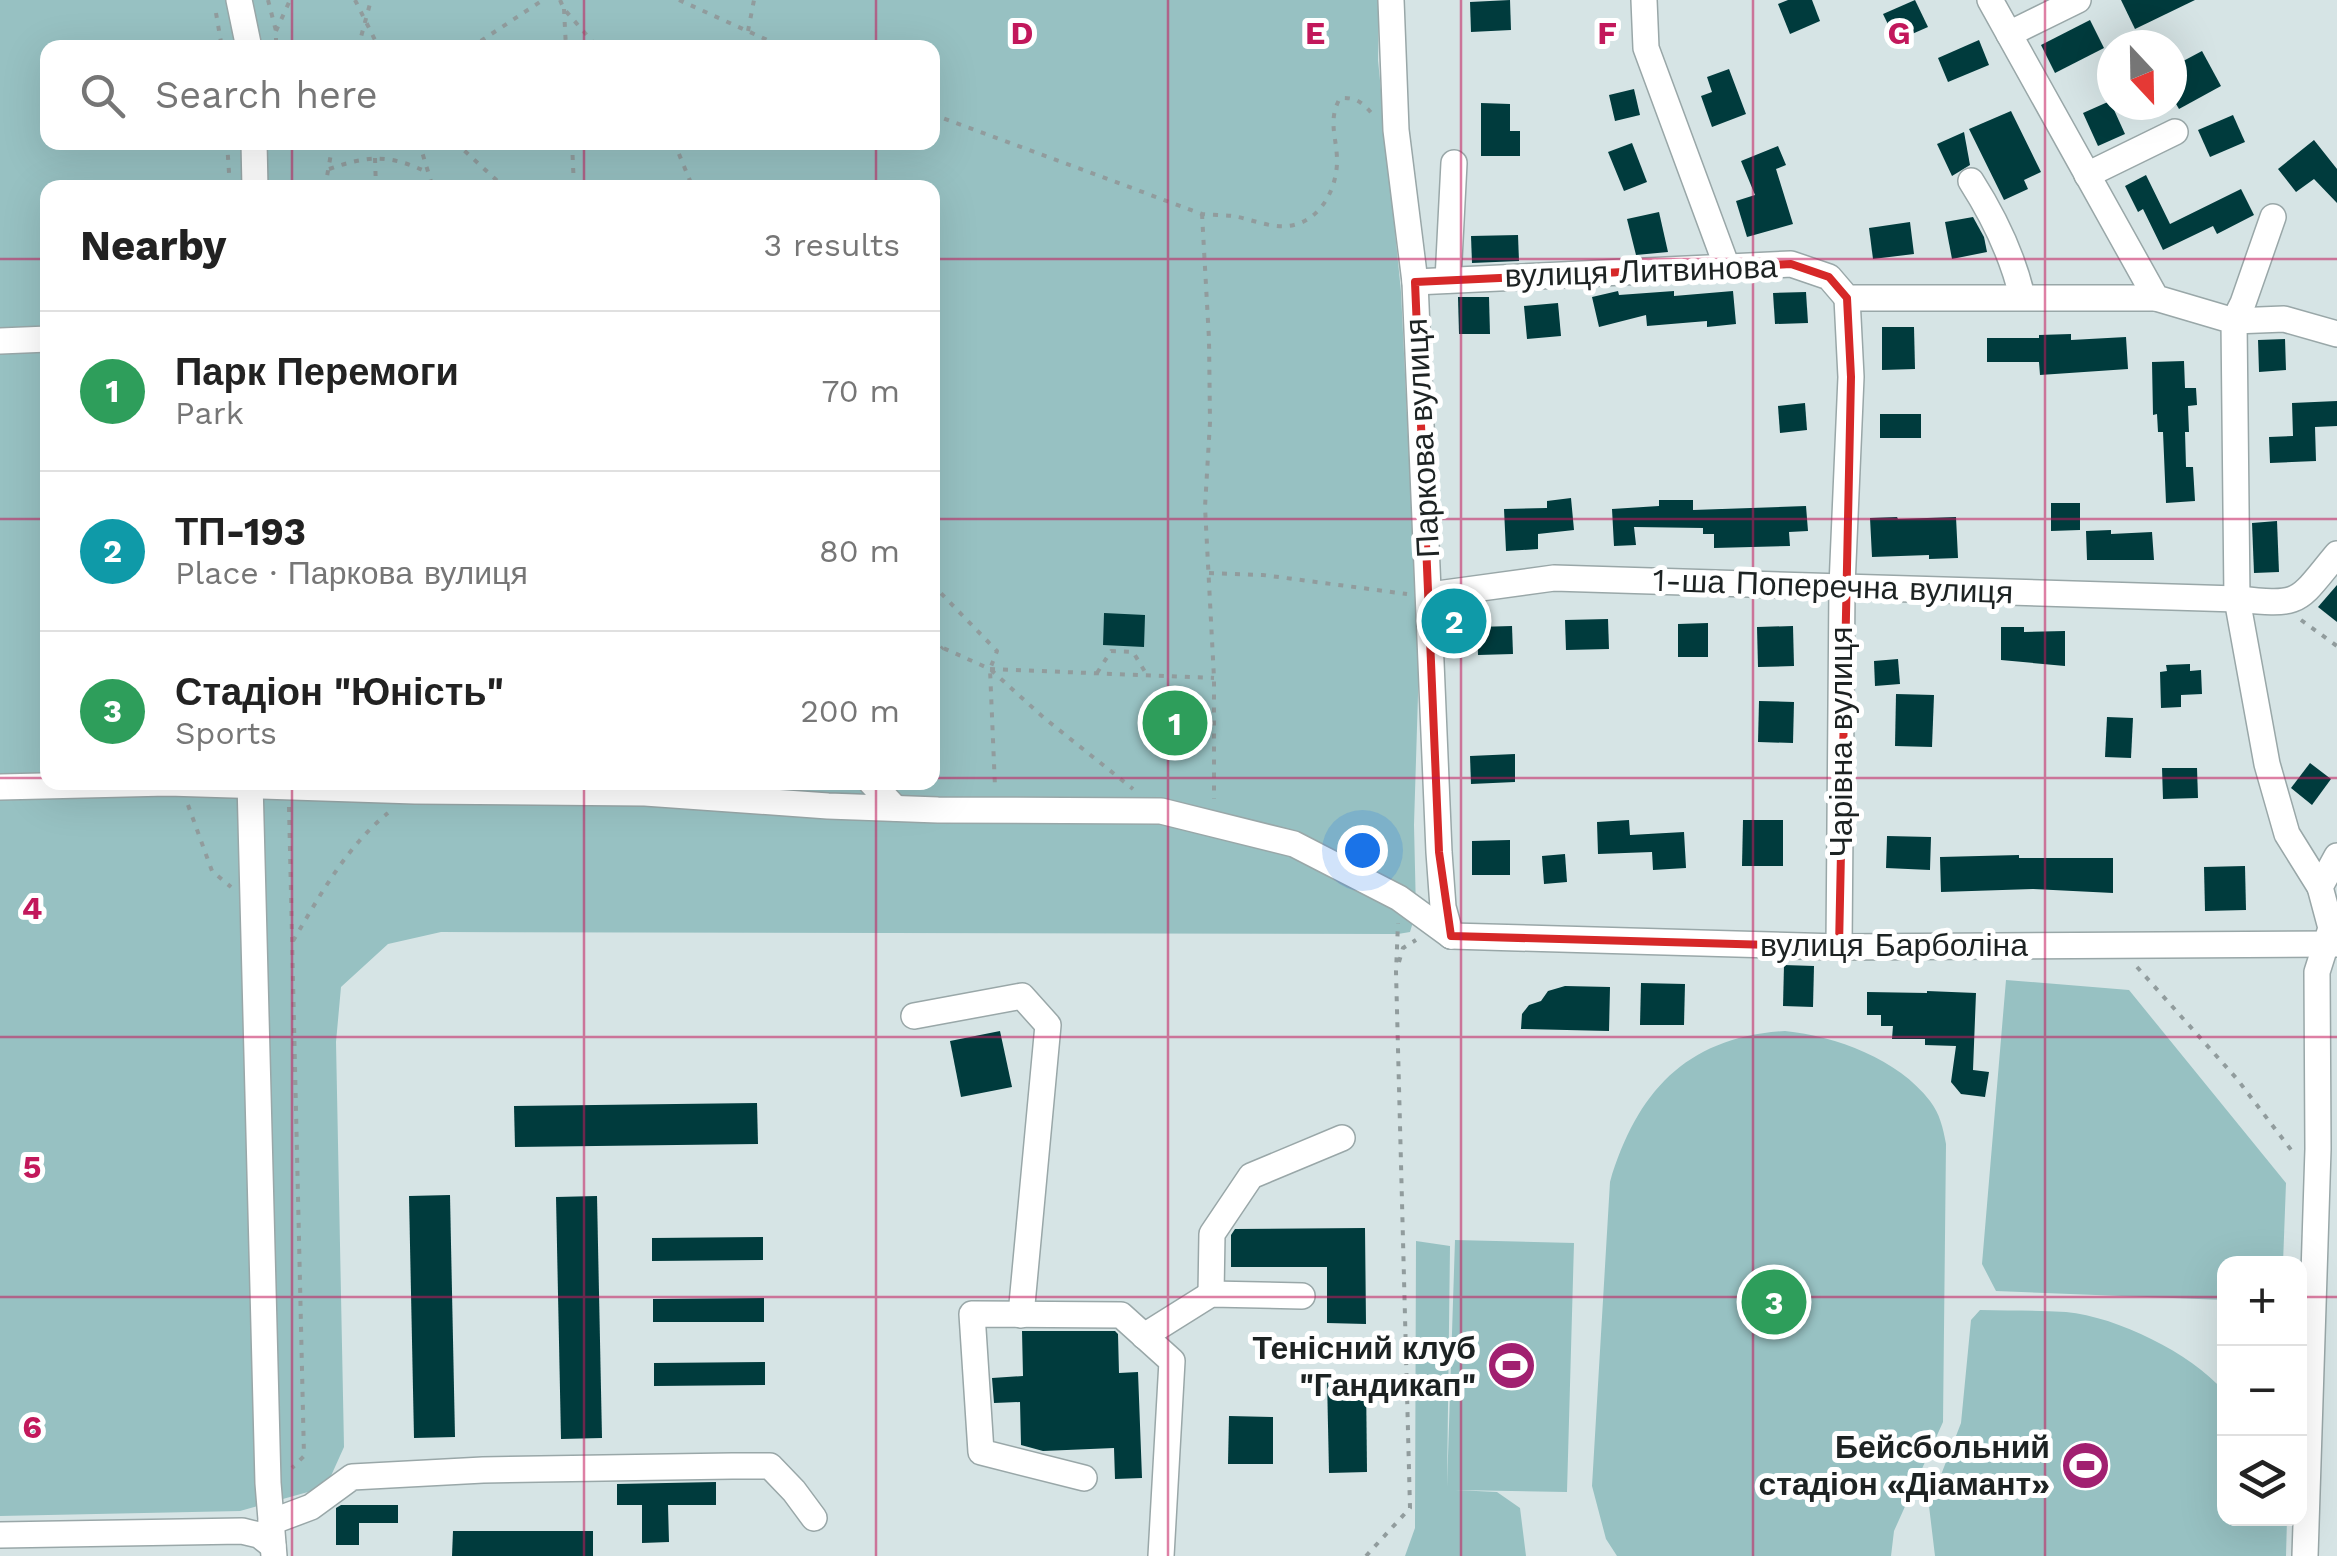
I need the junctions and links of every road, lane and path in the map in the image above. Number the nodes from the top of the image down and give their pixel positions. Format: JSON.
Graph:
{"nodes":[{"id":1,"x":214,"y":0,"type":"edge"},
{"id":2,"x":239,"y":0,"type":"edge"},
{"id":3,"x":268,"y":0,"type":"edge"},
{"id":4,"x":290,"y":0,"type":"edge"},
{"id":5,"x":355,"y":0,"type":"edge"},
{"id":6,"x":371,"y":0,"type":"edge"},
{"id":7,"x":544,"y":0,"type":"edge"},
{"id":8,"x":560,"y":0,"type":"edge"},
{"id":9,"x":679,"y":0,"type":"edge"},
{"id":10,"x":754,"y":0,"type":"edge"},
{"id":11,"x":1391,"y":0,"type":"edge"},
{"id":12,"x":1644,"y":0,"type":"edge"},
{"id":13,"x":1990,"y":0,"type":"edge"},
{"id":14,"x":2078,"y":0,"type":"edge"},
{"id":15,"x":564,"y":9,"type":"junction"},
{"id":16,"x":366,"y":22,"type":"junction"},
{"id":17,"x":276,"y":31,"type":"junction"},
{"id":18,"x":748,"y":31,"type":"junction"},
{"id":19,"x":2009,"y":34,"type":"junction"},
{"id":20,"x":221,"y":40,"type":"edge"},
{"id":21,"x":247,"y":40,"type":"edge"},
{"id":22,"x":276,"y":40,"type":"edge"},
{"id":23,"x":360,"y":40,"type":"edge"},
{"id":24,"x":375,"y":40,"type":"edge"},
{"id":25,"x":482,"y":40,"type":"edge"},
{"id":26,"x":566,"y":40,"type":"edge"},
{"id":27,"x":591,"y":40,"type":"edge"},
{"id":28,"x":768,"y":40,"type":"edge"},
{"id":29,"x":940,"y":117,"type":"edge"},
{"id":30,"x":1377,"y":121,"type":"dead end"},
{"id":31,"x":2175,"y":132,"type":"dead end"},
{"id":32,"x":228,"y":150,"type":"edge"},
{"id":33,"x":254,"y":150,"type":"edge"},
{"id":34,"x":333,"y":150,"type":"edge"},
{"id":35,"x":421,"y":150,"type":"edge"},
{"id":36,"x":464,"y":150,"type":"edge"},
{"id":37,"x":572,"y":150,"type":"edge"},
{"id":38,"x":677,"y":150,"type":"edge"},
{"id":39,"x":375,"y":158,"type":"junction"},
{"id":40,"x":1454,"y":162,"type":"dead end"},
{"id":41,"x":329,"y":169,"type":"junction"},
{"id":42,"x":429,"y":173,"type":"junction"},
{"id":43,"x":2087,"y":176,"type":"junction"},
{"id":44,"x":230,"y":180,"type":"edge"},
{"id":45,"x":255,"y":180,"type":"edge"},
{"id":46,"x":327,"y":180,"type":"edge"},
{"id":47,"x":376,"y":180,"type":"edge"},
{"id":48,"x":431,"y":180,"type":"edge"},
{"id":49,"x":497,"y":180,"type":"edge"},
{"id":50,"x":574,"y":180,"type":"edge"},
{"id":51,"x":690,"y":180,"type":"edge"},
{"id":52,"x":1972,"y":181,"type":"dead end"},
{"id":53,"x":1202,"y":214,"type":"junction"},
{"id":54,"x":2273,"y":217,"type":"dead end"},
{"id":55,"x":1727,"y":267,"type":"junction"},
{"id":56,"x":1448,"y":280,"type":"junction"},
{"id":57,"x":1415,"y":282,"type":"junction"},
{"id":58,"x":2022,"y":296,"type":"junction"},
{"id":59,"x":1847,"y":298,"type":"junction"},
{"id":60,"x":2156,"y":298,"type":"junction"},
{"id":61,"x":2234,"y":321,"type":"junction"},
{"id":62,"x":2337,"y":334,"type":"edge"},
{"id":63,"x":40,"y":339,"type":"edge"},
{"id":64,"x":0,"y":340,"type":"edge"},
{"id":65,"x":2337,"y":554,"type":"edge"},
{"id":66,"x":1209,"y":573,"type":"junction"},
{"id":67,"x":1842,"y":586,"type":"junction"},
{"id":68,"x":940,"y":592,"type":"edge"},
{"id":69,"x":1430,"y":596,"type":"junction"},
{"id":70,"x":2237,"y":599,"type":"junction"},
{"id":71,"x":2278,"y":603,"type":"junction"},
{"id":72,"x":2337,"y":646,"type":"edge"},
{"id":73,"x":942,"y":648,"type":"edge"},
{"id":74,"x":990,"y":669,"type":"junction"},
{"id":75,"x":1098,"y":673,"type":"junction"},
{"id":76,"x":1147,"y":675,"type":"junction"},
{"id":77,"x":1214,"y":678,"type":"junction"},
{"id":78,"x":40,"y":785,"type":"edge"},
{"id":79,"x":0,"y":786,"type":"edge"},
{"id":80,"x":174,"y":790,"type":"edge"},
{"id":81,"x":250,"y":790,"type":"edge"},
{"id":82,"x":289,"y":790,"type":"edge"},
{"id":83,"x":384,"y":790,"type":"edge"},
{"id":84,"x":878,"y":790,"type":"edge"},
{"id":85,"x":415,"y":791,"type":"junction"},
{"id":86,"x":808,"y":794,"type":"edge"},
{"id":87,"x":895,"y":808,"type":"junction"},
{"id":88,"x":996,"y":810,"type":"junction"},
{"id":89,"x":1161,"y":811,"type":"junction"},
{"id":90,"x":1214,"y":824,"type":"junction"},
{"id":91,"x":2337,"y":856,"type":"edge"},
{"id":92,"x":2320,"y":887,"type":"junction"},
{"id":93,"x":1399,"y":898,"type":"junction"},
{"id":94,"x":251,"y":903,"type":"junction"},
{"id":95,"x":1450,"y":936,"type":"junction"},
{"id":96,"x":293,"y":942,"type":"junction"},
{"id":97,"x":2331,"y":944,"type":"edge"},
{"id":98,"x":2117,"y":945,"type":"junction"},
{"id":99,"x":1839,"y":947,"type":"junction"},
{"id":100,"x":1396,"y":972,"type":"junction"},
{"id":101,"x":914,"y":1016,"type":"dead end"},
{"id":102,"x":1342,"y":1138,"type":"dead end"},
{"id":103,"x":2327,"y":1149,"type":"edge"},
{"id":104,"x":2316,"y":1184,"type":"junction"},
{"id":105,"x":1211,"y":1294,"type":"junction"},
{"id":106,"x":1302,"y":1296,"type":"dead end"},
{"id":107,"x":1021,"y":1314,"type":"junction"},
{"id":108,"x":1144,"y":1336,"type":"junction"},
{"id":109,"x":2325,"y":1355,"type":"edge"},
{"id":110,"x":304,"y":1456,"type":"dead end"},
{"id":111,"x":1084,"y":1478,"type":"dead end"},
{"id":112,"x":814,"y":1518,"type":"dead end"},
{"id":113,"x":273,"y":1541,"type":"edge"},
{"id":114,"x":17,"y":1542,"type":"edge"},
{"id":115,"x":1161,"y":1556,"type":"edge"},
{"id":116,"x":1366,"y":1556,"type":"edge"},
{"id":117,"x":2306,"y":1556,"type":"edge"}],
"edges":[{"from":1,"to":20,"type":"path"},
{"from":2,"to":21,"type":"street"},
{"from":3,"to":17,"type":"path"},
{"from":4,"to":17,"type":"path"},
{"from":5,"to":16,"type":"path"},
{"from":6,"to":16,"type":"path"},
{"from":7,"to":25,"type":"path"},
{"from":8,"to":15,"type":"path"},
{"from":9,"to":18,"type":"path"},
{"from":10,"to":18,"type":"path"},
{"from":11,"to":57,"type":"street","name":"Паркова вулиця"},
{"from":12,"to":55,"type":"street"},
{"from":13,"to":19,"type":"street"},
{"from":14,"to":19,"type":"street"},
{"from":15,"to":26,"type":"path"},
{"from":15,"to":27,"type":"path"},
{"from":16,"to":23,"type":"path"},
{"from":16,"to":24,"type":"path"},
{"from":17,"to":22,"type":"path"},
{"from":18,"to":28,"type":"path"},
{"from":19,"to":43,"type":"street"},
{"from":29,"to":53,"type":"path"},
{"from":30,"to":53,"type":"path"},
{"from":31,"to":43,"type":"street"},
{"from":32,"to":44,"type":"path"},
{"from":33,"to":45,"type":"street"},
{"from":34,"to":41,"type":"path"},
{"from":35,"to":42,"type":"path"},
{"from":36,"to":49,"type":"path"},
{"from":37,"to":50,"type":"path"},
{"from":38,"to":51,"type":"path"},
{"from":39,"to":41,"type":"path"},
{"from":39,"to":42,"type":"path"},
{"from":39,"to":47,"type":"path"},
{"from":40,"to":56,"type":"street"},
{"from":41,"to":46,"type":"path"},
{"from":42,"to":48,"type":"path"},
{"from":43,"to":60,"type":"street"},
{"from":52,"to":58,"type":"street"},
{"from":53,"to":66,"type":"path"},
{"from":54,"to":61,"type":"street"},
{"from":55,"to":56,"type":"street","name":"вулиця Литвинова"},
{"from":55,"to":59,"type":"street","name":"вулиця Литвинова"},
{"from":56,"to":57,"type":"street","name":"вулиця Литвинова"},
{"from":57,"to":69,"type":"street","name":"Паркова вулиця"},
{"from":58,"to":59,"type":"street"},
{"from":58,"to":60,"type":"street"},
{"from":59,"to":67,"type":"street","name":"Чарівна вулиця"},
{"from":60,"to":61,"type":"street"},
{"from":61,"to":62,"type":"street"},
{"from":61,"to":70,"type":"street"},
{"from":63,"to":64,"type":"street"},
{"from":65,"to":71,"type":"street"},
{"from":66,"to":69,"type":"path"},
{"from":66,"to":77,"type":"path"},
{"from":67,"to":69,"type":"street","name":"1-ша Поперечна вулиця"},
{"from":67,"to":70,"type":"street","name":"1-ша Поперечна вулиця"},
{"from":67,"to":99,"type":"street","name":"Чарівна вулиця"},
{"from":68,"to":74,"type":"path"},
{"from":69,"to":95,"type":"street","name":"Паркова вулиця"},
{"from":70,"to":71,"type":"street","name":"1-ша Поперечна вулиця"},
{"from":70,"to":92,"type":"street"},
{"from":71,"to":72,"type":"path"},
{"from":73,"to":74,"type":"path"},
{"from":74,"to":75,"type":"path"},
{"from":74,"to":88,"type":"path"},
{"from":74,"to":89,"type":"path"},
{"from":75,"to":76,"type":"path"},
{"from":75,"to":76,"type":"path"},
{"from":76,"to":77,"type":"path"},
{"from":77,"to":90,"type":"path"},
{"from":78,"to":79,"type":"street"},
{"from":80,"to":94,"type":"path"},
{"from":81,"to":94,"type":"street"},
{"from":82,"to":96,"type":"path"},
{"from":83,"to":85,"type":"street"},
{"from":84,"to":87,"type":"street"},
{"from":85,"to":86,"type":"street"},
{"from":85,"to":96,"type":"path"},
{"from":86,"to":87,"type":"street"},
{"from":87,"to":88,"type":"street"},
{"from":88,"to":89,"type":"street"},
{"from":89,"to":90,"type":"street"},
{"from":90,"to":93,"type":"street"},
{"from":91,"to":92,"type":"street"},
{"from":92,"to":97,"type":"street"},
{"from":93,"to":95,"type":"street"},
{"from":93,"to":100,"type":"path"},
{"from":94,"to":113,"type":"street"},
{"from":95,"to":99,"type":"street","name":"вулиця Барболіна"},
{"from":95,"to":100,"type":"path"},
{"from":96,"to":110,"type":"path"},
{"from":97,"to":98,"type":"street","name":"вулиця Барболіна"},
{"from":97,"to":103,"type":"street"},
{"from":98,"to":99,"type":"street","name":"вулиця Барболіна"},
{"from":98,"to":104,"type":"path"},
{"from":100,"to":116,"type":"path"},
{"from":101,"to":107,"type":"street"},
{"from":102,"to":105,"type":"street"},
{"from":103,"to":104,"type":"street"},
{"from":104,"to":109,"type":"street"},
{"from":105,"to":106,"type":"street"},
{"from":105,"to":108,"type":"street"},
{"from":107,"to":108,"type":"street"},
{"from":107,"to":111,"type":"street"},
{"from":108,"to":115,"type":"street"},
{"from":109,"to":117,"type":"street"},
{"from":112,"to":113,"type":"street"},
{"from":113,"to":114,"type":"street"}]}
